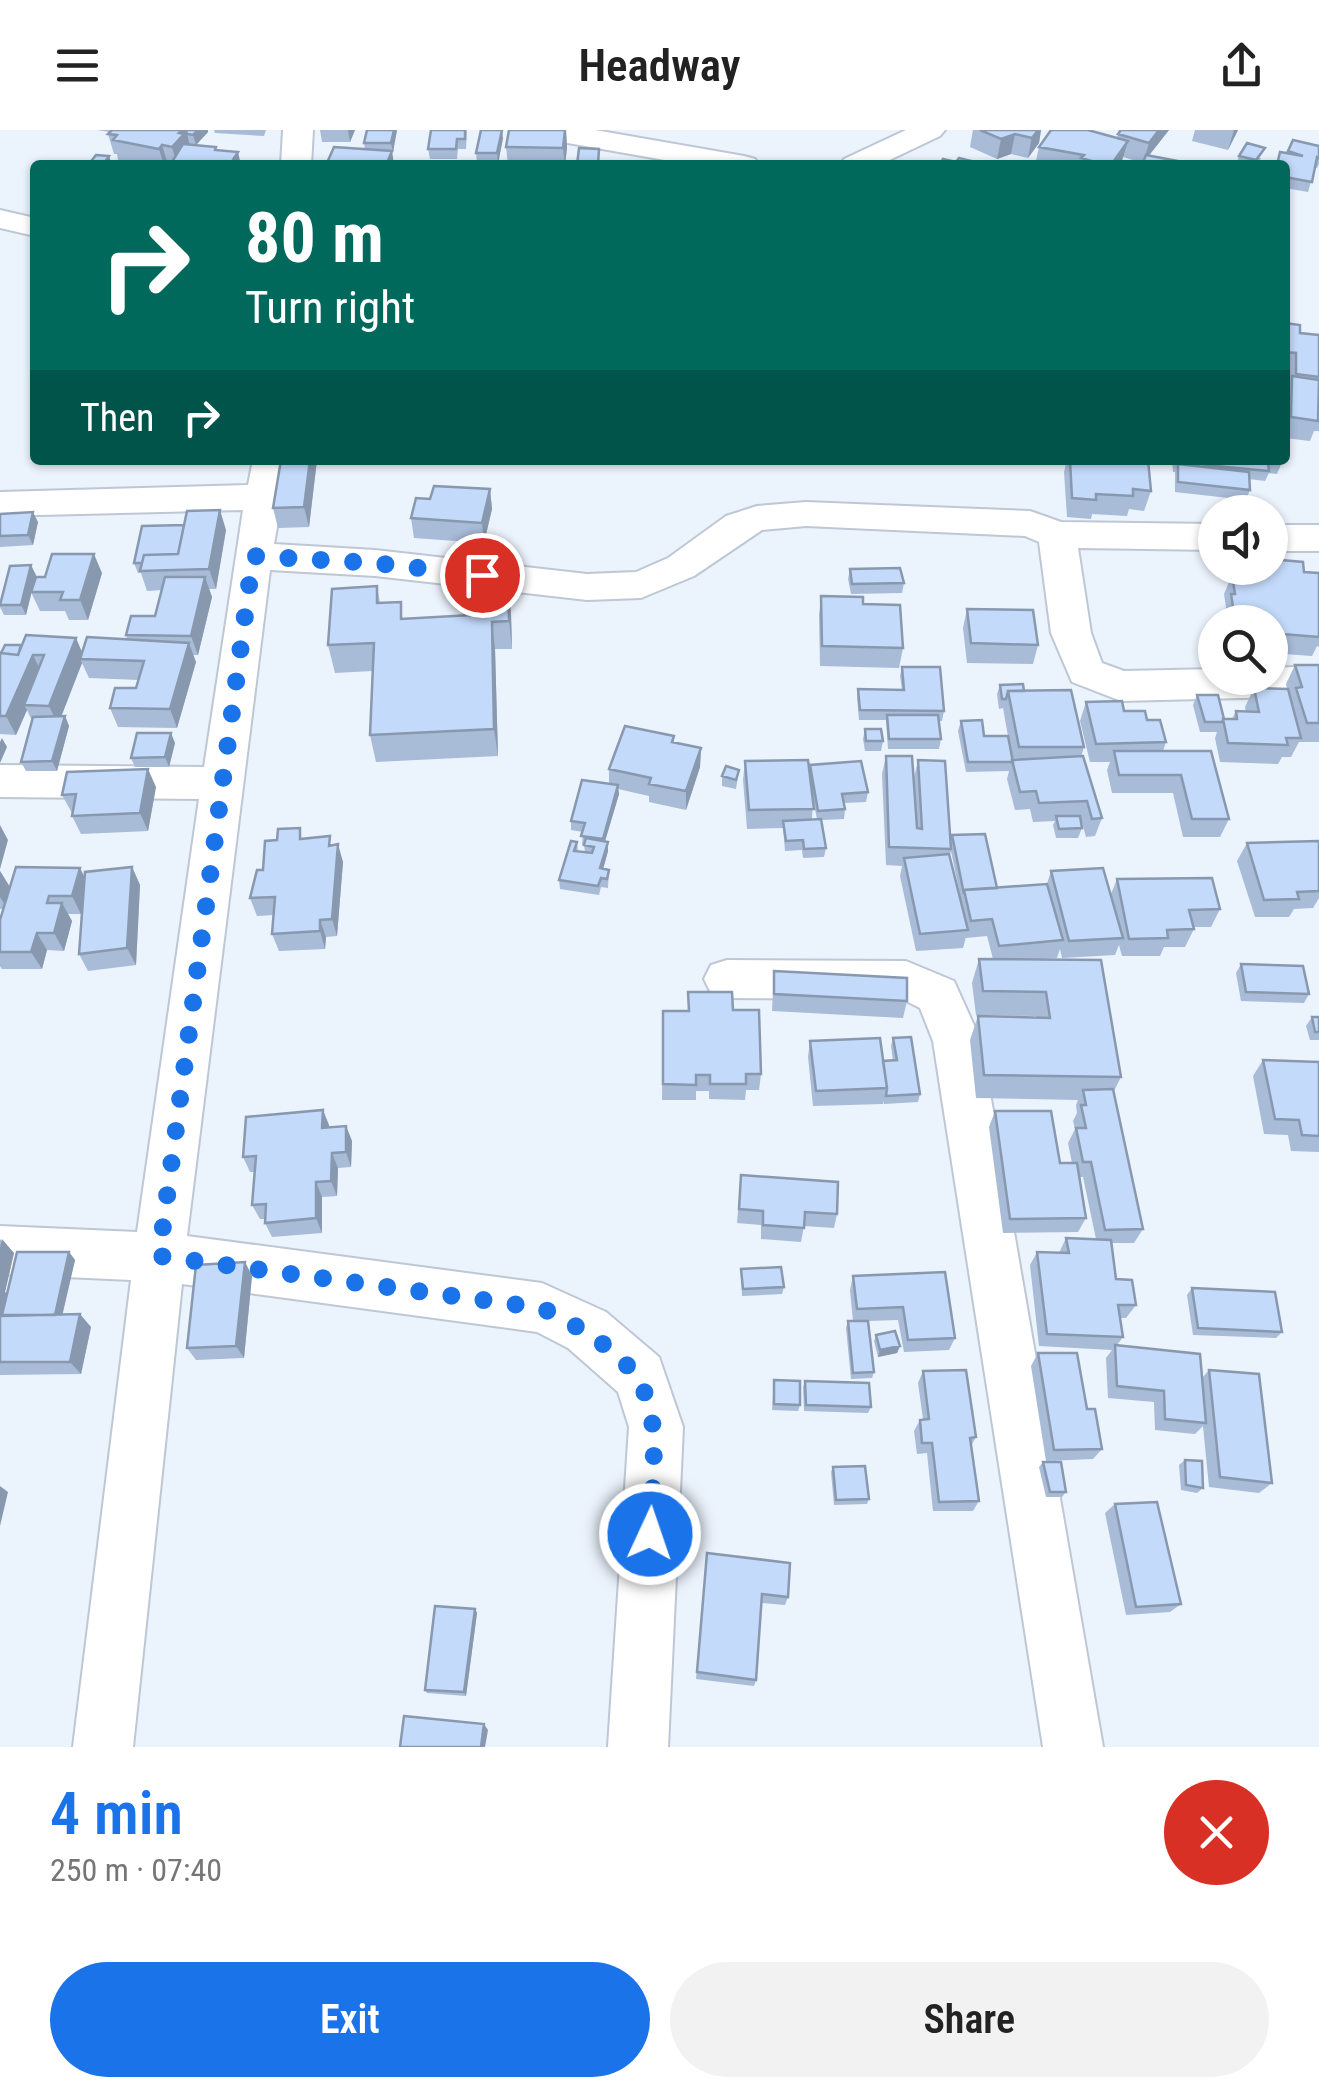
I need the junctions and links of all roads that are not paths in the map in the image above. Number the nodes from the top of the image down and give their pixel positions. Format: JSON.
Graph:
{"nodes":[{"id":1,"x":298,"y":130,"type":"edge"},
{"id":2,"x":545,"y":130,"type":"edge"},
{"id":3,"x":930,"y":130,"type":"edge"},
{"id":4,"x":296,"y":160,"type":"edge"},
{"id":5,"x":707,"y":160,"type":"edge"},
{"id":6,"x":865,"y":160,"type":"edge"},
{"id":7,"x":0,"y":219,"type":"edge"},
{"id":8,"x":30,"y":226,"type":"edge"},
{"id":9,"x":267,"y":479,"type":"edge"},
{"id":10,"x":0,"y":504,"type":"edge"},
{"id":11,"x":1056,"y":535,"type":"junction"},
{"id":12,"x":1198,"y":537,"type":"edge"},
{"id":13,"x":1288,"y":538,"type":"edge"},
{"id":14,"x":1319,"y":538,"type":"edge"},
{"id":15,"x":253,"y":556,"type":"junction"},
{"id":16,"x":1319,"y":681,"type":"edge"},
{"id":17,"x":0,"y":782,"type":"edge"},
{"id":18,"x":223,"y":782,"type":"junction"},
{"id":19,"x":727,"y":979,"type":"dead end"},
{"id":20,"x":0,"y":1250,"type":"edge"},
{"id":21,"x":159,"y":1256,"type":"junction"},
{"id":22,"x":103,"y":1747,"type":"edge"},
{"id":23,"x":638,"y":1747,"type":"edge"},
{"id":24,"x":1073,"y":1747,"type":"edge"}],
"edges":[{"from":1,"to":4,"type":"street"},
{"from":2,"to":5,"type":"street"},
{"from":3,"to":6,"type":"street"},
{"from":7,"to":8,"type":"street"},
{"from":9,"to":10,"type":"street"},
{"from":9,"to":15,"type":"street"},
{"from":11,"to":12,"type":"street"},
{"from":11,"to":15,"type":"street"},
{"from":11,"to":16,"type":"street"},
{"from":13,"to":14,"type":"street"},
{"from":15,"to":18,"type":"street"},
{"from":17,"to":18,"type":"street"},
{"from":18,"to":21,"type":"street"},
{"from":19,"to":24,"type":"street"},
{"from":20,"to":21,"type":"street"},
{"from":21,"to":22,"type":"street"},
{"from":21,"to":23,"type":"street"}]}
